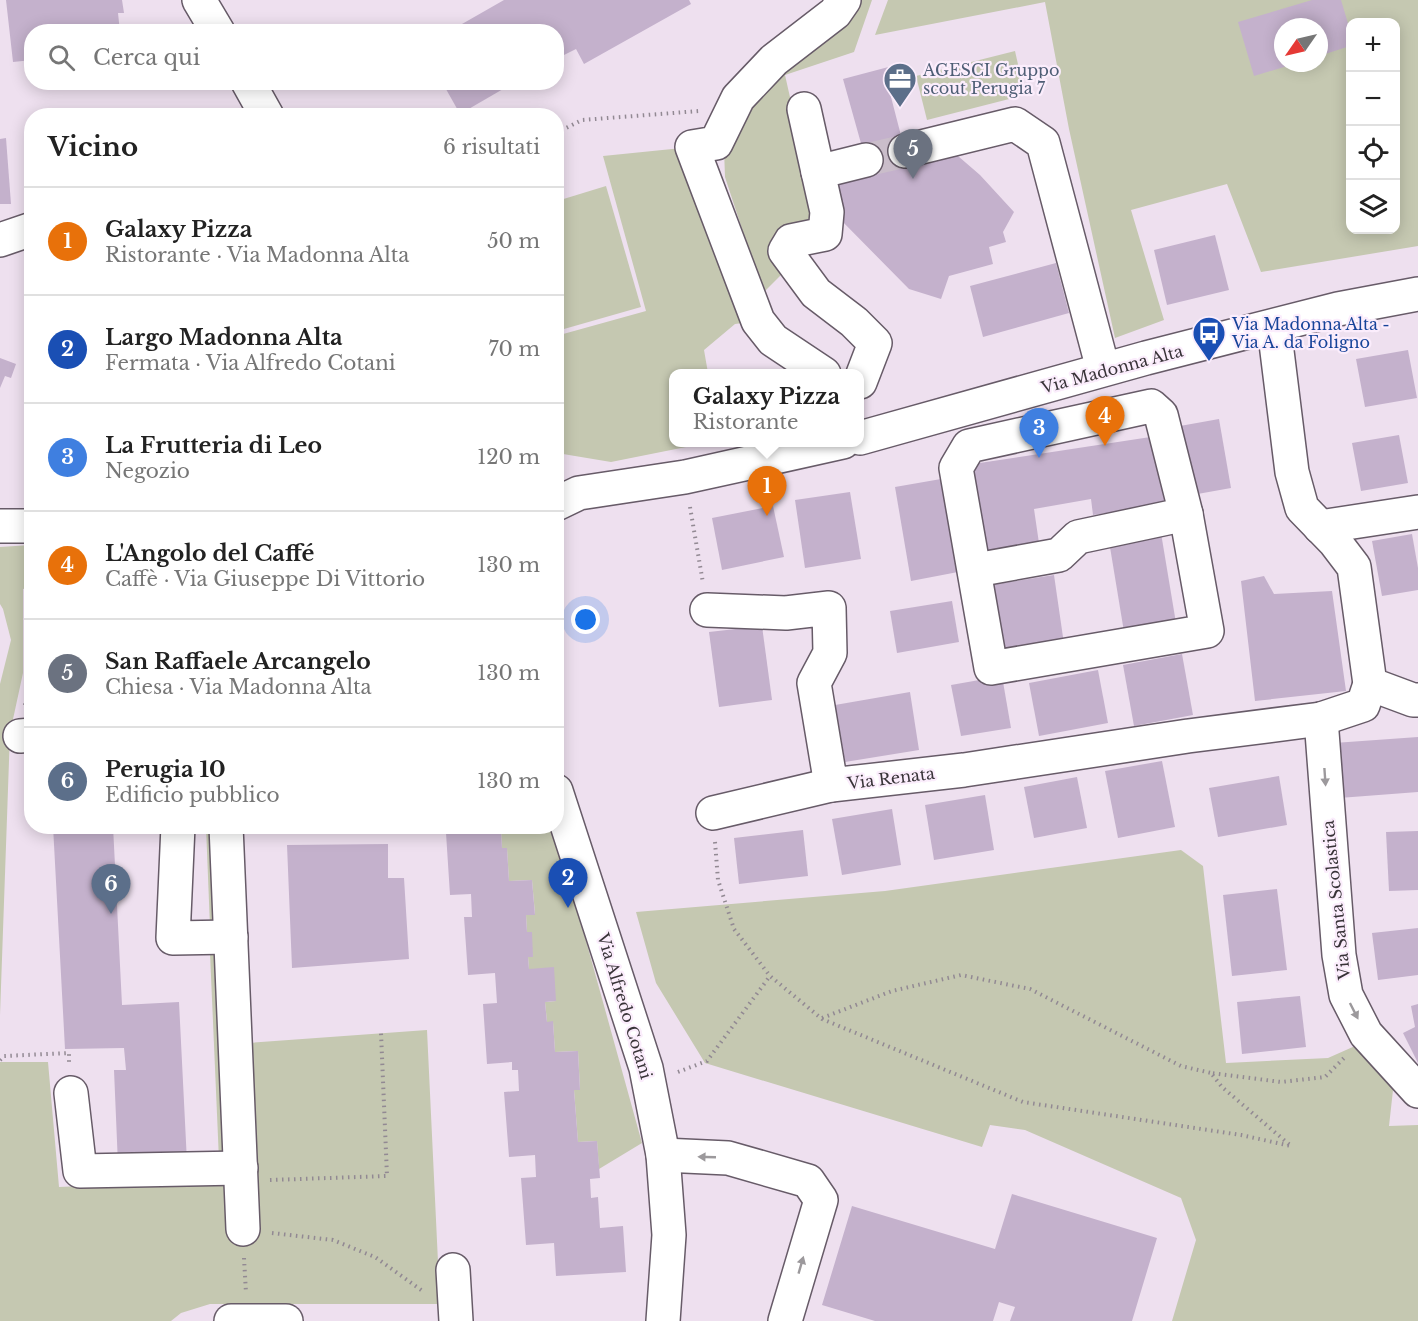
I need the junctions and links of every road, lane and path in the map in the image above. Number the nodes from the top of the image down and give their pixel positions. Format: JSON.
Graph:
{"nodes":[{"id":1,"x":199,"y":0,"type":"edge"},
{"id":2,"x":844,"y":0,"type":"edge"},
{"id":3,"x":213,"y":24,"type":"edge"},
{"id":4,"x":252,"y":90,"type":"edge"},
{"id":5,"x":263,"y":108,"type":"edge"},
{"id":6,"x":733,"y":109,"type":"junction"},
{"id":7,"x":804,"y":109,"type":"dead end"},
{"id":8,"x":564,"y":130,"type":"edge"},
{"id":9,"x":906,"y":151,"type":"tunnel mouth"},
{"id":10,"x":866,"y":160,"type":"tunnel mouth"},
{"id":11,"x":818,"y":172,"type":"junction"},
{"id":12,"x":24,"y":232,"type":"edge"},
{"id":13,"x":0,"y":240,"type":"edge"},
{"id":14,"x":1418,"y":294,"type":"edge"},
{"id":15,"x":1275,"y":327,"type":"junction"},
{"id":16,"x":816,"y":369,"type":"edge"},
{"id":17,"x":1102,"y":369,"type":"junction"},
{"id":18,"x":864,"y":372,"type":"edge"},
{"id":19,"x":1066,"y":381,"type":"junction"},
{"id":20,"x":864,"y":417,"type":"edge"},
{"id":21,"x":1072,"y":424,"type":"junction"},
{"id":22,"x":869,"y":435,"type":"edge"},
{"id":23,"x":820,"y":447,"type":"edge"},
{"id":24,"x":685,"y":477,"type":"junction"},
{"id":25,"x":564,"y":495,"type":"edge"},
{"id":26,"x":1418,"y":512,"type":"edge"},
{"id":27,"x":1186,"y":514,"type":"junction"},
{"id":28,"x":24,"y":525,"type":"edge"},
{"id":29,"x":0,"y":526,"type":"edge"},
{"id":30,"x":1320,"y":527,"type":"junction"},
{"id":31,"x":976,"y":570,"type":"junction"},
{"id":32,"x":708,"y":610,"type":"joint"},
{"id":33,"x":1370,"y":684,"type":"junction"},
{"id":34,"x":1418,"y":700,"type":"edge"},
{"id":35,"x":1321,"y":719,"type":"junction"},
{"id":36,"x":831,"y":785,"type":"junction"},
{"id":37,"x":712,"y":813,"type":"joint"},
{"id":38,"x":564,"y":816,"type":"edge"},
{"id":39,"x":178,"y":834,"type":"edge"},
{"id":40,"x":226,"y":834,"type":"edge"},
{"id":41,"x":231,"y":937,"type":"junction"},
{"id":42,"x":770,"y":976,"type":"junction"},
{"id":43,"x":822,"y":1019,"type":"junction"},
{"id":44,"x":381,"y":1033,"type":"dead end"},
{"id":45,"x":1366,"y":1034,"type":"junction"},
{"id":46,"x":0,"y":1060,"type":"edge"},
{"id":47,"x":1211,"y":1073,"type":"junction"},
{"id":48,"x":649,"y":1082,"type":"junction"},
{"id":49,"x":1418,"y":1091,"type":"edge"},
{"id":50,"x":72,"y":1093,"type":"joint"},
{"id":51,"x":663,"y":1155,"type":"junction"},
{"id":52,"x":241,"y":1175,"type":"junction"},
{"id":53,"x":243,"y":1229,"type":"junction"},
{"id":54,"x":453,"y":1270,"type":"dead end"},
{"id":55,"x":430,"y":1297,"type":"dead end"},
{"id":56,"x":247,"y":1320,"type":"edge"},
{"id":57,"x":231,"y":1321,"type":"edge"},
{"id":58,"x":286,"y":1321,"type":"edge"},
{"id":59,"x":456,"y":1321,"type":"edge"},
{"id":60,"x":655,"y":1321,"type":"edge"},
{"id":61,"x":663,"y":1321,"type":"edge"},
{"id":62,"x":785,"y":1321,"type":"edge"}],
"edges":[{"from":1,"to":3,"type":"street"},
{"from":2,"to":6,"type":"street"},
{"from":4,"to":5,"type":"street"},
{"from":6,"to":8,"type":"path"},
{"from":6,"to":16,"type":"street"},
{"from":7,"to":11,"type":"street"},
{"from":9,"to":17,"type":"street"},
{"from":10,"to":11,"type":"street"},
{"from":11,"to":18,"type":"street"},
{"from":12,"to":13,"type":"street"},
{"from":14,"to":15,"type":"street","name":"Via Madonna Alta"},
{"from":15,"to":17,"type":"street","name":"Via Madonna Alta"},
{"from":15,"to":30,"type":"street"},
{"from":17,"to":19,"type":"street","name":"Via Madonna Alta"},
{"from":19,"to":21,"type":"street"},
{"from":19,"to":22,"type":"street","name":"Via Madonna Alta"},
{"from":20,"to":22,"type":"street","name":"Via Madonna Alta"},
{"from":21,"to":27,"type":"street"},
{"from":21,"to":31,"type":"street"},
{"from":23,"to":24,"type":"street"},
{"from":24,"to":25,"type":"street"},
{"from":24,"to":32,"type":"path"},
{"from":26,"to":30,"type":"street"},
{"from":27,"to":31,"type":"street"},
{"from":27,"to":31,"type":"street"},
{"from":28,"to":29,"type":"street"},
{"from":30,"to":33,"type":"street"},
{"from":32,"to":36,"type":"street","name":"Via Renata"},
{"from":33,"to":34,"type":"street"},
{"from":33,"to":35,"type":"street","name":"Via Renata"},
{"from":35,"to":36,"type":"street","name":"Via Renata"},
{"from":35,"to":45,"type":"street","name":"Via Santa Scolastica","one_way":true},
{"from":36,"to":37,"type":"street"},
{"from":37,"to":42,"type":"path"},
{"from":38,"to":48,"type":"street","name":"Via Alfredo Cotani"},
{"from":39,"to":41,"type":"street"},
{"from":40,"to":41,"type":"street"},
{"from":41,"to":52,"type":"street"},
{"from":42,"to":43,"type":"path"},
{"from":42,"to":48,"type":"path"},
{"from":43,"to":47,"type":"path"},
{"from":43,"to":47,"type":"path"},
{"from":44,"to":52,"type":"path"},
{"from":45,"to":47,"type":"path"},
{"from":45,"to":49,"type":"street","name":"Via Santa Scolastica"},
{"from":46,"to":50,"type":"path"},
{"from":48,"to":51,"type":"street","name":"Via Alfredo Cotani"},
{"from":50,"to":52,"type":"street"},
{"from":51,"to":61,"type":"street","name":"Via Alfredo Cotani"},
{"from":62,"to":51,"type":"street","one_way":true},
{"from":52,"to":53,"type":"street"},
{"from":53,"to":55,"type":"path"},
{"from":53,"to":56,"type":"path"},
{"from":54,"to":59,"type":"street"},
{"from":56,"to":57,"type":"street"},
{"from":56,"to":58,"type":"street"},
{"from":60,"to":61,"type":"street"}]}
